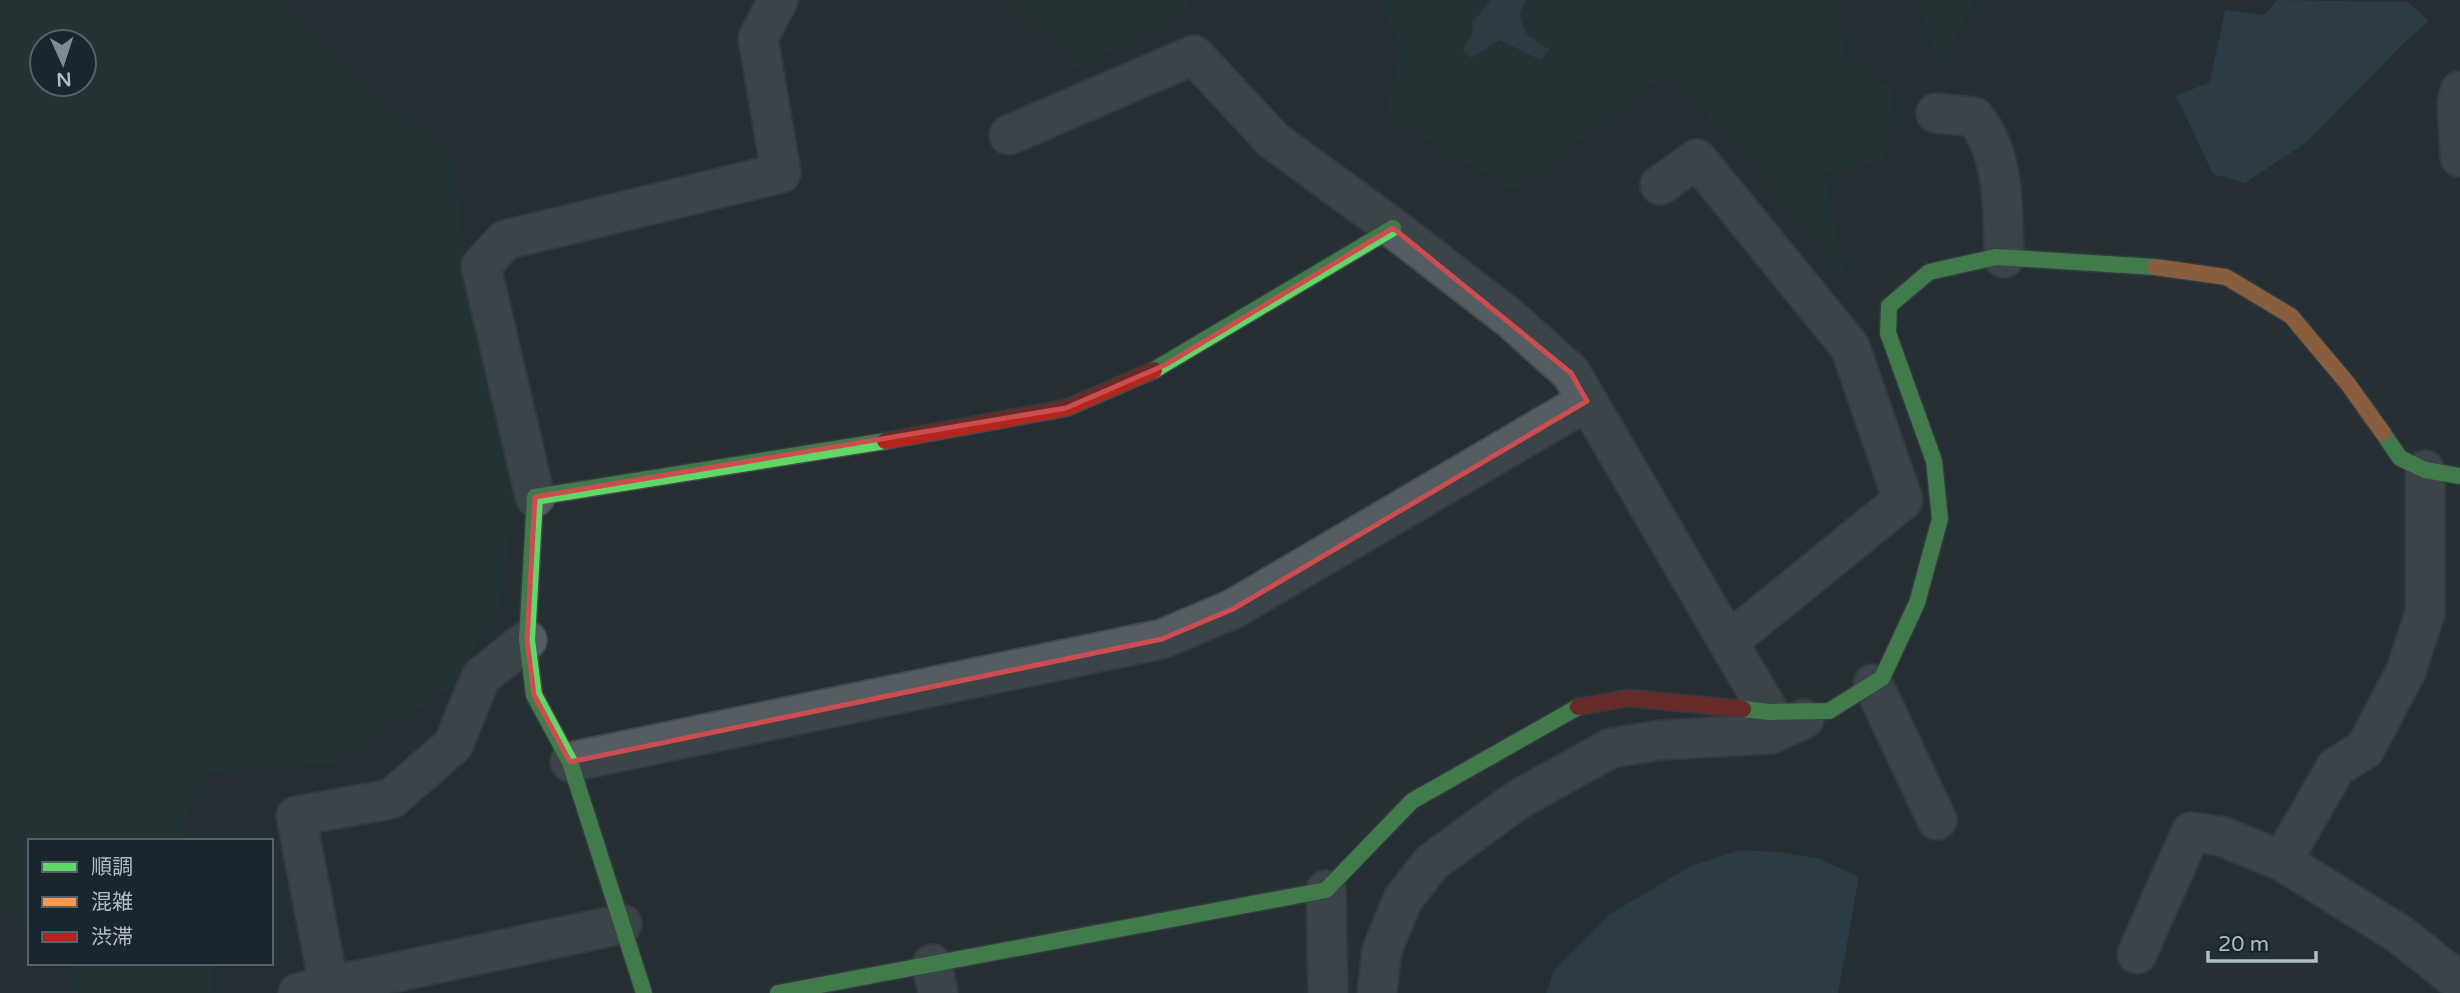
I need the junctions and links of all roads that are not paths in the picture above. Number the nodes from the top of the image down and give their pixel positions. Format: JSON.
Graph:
{"nodes":[{"id":1,"x":778,"y":0,"type":"edge"},
{"id":2,"x":2460,"y":91,"type":"edge"},
{"id":3,"x":1936,"y":113,"type":"dead end"},
{"id":4,"x":1009,"y":135,"type":"dead end"},
{"id":5,"x":2460,"y":157,"type":"edge"},
{"id":6,"x":1660,"y":185,"type":"dead end"},
{"id":7,"x":1393,"y":228,"type":"junction"},
{"id":8,"x":2004,"y":258,"type":"junction"},
{"id":9,"x":1587,"y":401,"type":"junction"},
{"id":10,"x":2442,"y":473,"type":"edge"},
{"id":11,"x":535,"y":498,"type":"junction"},
{"id":12,"x":527,"y":640,"type":"junction"},
{"id":13,"x":1728,"y":642,"type":"junction"},
{"id":14,"x":1872,"y":684,"type":"junction"},
{"id":15,"x":1769,"y":712,"type":"junction"},
{"id":16,"x":1822,"y":712,"type":"junction"},
{"id":17,"x":570,"y":762,"type":"junction"},
{"id":18,"x":1937,"y":820,"type":"dead end"},
{"id":19,"x":2282,"y":861,"type":"junction"},
{"id":20,"x":1326,"y":890,"type":"junction"},
{"id":21,"x":622,"y":923,"type":"junction"},
{"id":22,"x":2137,"y":954,"type":"dead end"},
{"id":23,"x":935,"y":978,"type":"edge"},
{"id":24,"x":2460,"y":982,"type":"edge"},
{"id":25,"x":314,"y":990,"type":"edge"},
{"id":26,"x":645,"y":993,"type":"edge"},
{"id":27,"x":778,"y":993,"type":"edge"},
{"id":28,"x":1328,"y":993,"type":"edge"},
{"id":29,"x":1377,"y":993,"type":"edge"}],
"edges":[{"from":1,"to":11,"type":"street"},
{"from":2,"to":5,"type":"street"},
{"from":3,"to":8,"type":"street"},
{"from":4,"to":7,"type":"street"},
{"from":6,"to":13,"type":"street"},
{"from":7,"to":9,"type":"street"},
{"from":7,"to":11,"type":"street"},
{"from":8,"to":10,"type":"street"},
{"from":8,"to":14,"type":"street"},
{"from":9,"to":13,"type":"street"},
{"from":9,"to":17,"type":"street"},
{"from":10,"to":19,"type":"street"},
{"from":11,"to":12,"type":"street"},
{"from":12,"to":17,"type":"street"},
{"from":12,"to":25,"type":"street"},
{"from":13,"to":15,"type":"street"},
{"from":14,"to":16,"type":"street"},
{"from":14,"to":18,"type":"street"},
{"from":15,"to":16,"type":"street"},
{"from":15,"to":20,"type":"street"},
{"from":16,"to":29,"type":"street"},
{"from":17,"to":21,"type":"street"},
{"from":19,"to":22,"type":"street"},
{"from":19,"to":24,"type":"street"},
{"from":20,"to":23,"type":"street"},
{"from":20,"to":28,"type":"street"},
{"from":21,"to":25,"type":"street"},
{"from":21,"to":26,"type":"street"},
{"from":23,"to":27,"type":"street"}]}
